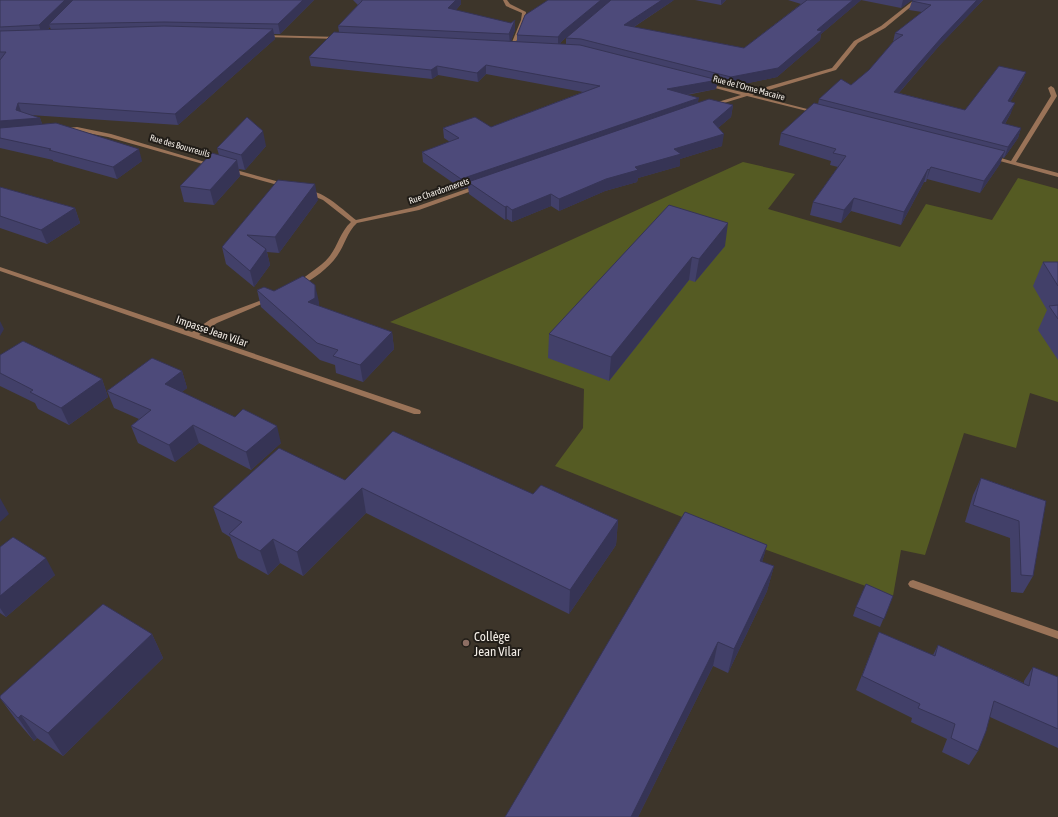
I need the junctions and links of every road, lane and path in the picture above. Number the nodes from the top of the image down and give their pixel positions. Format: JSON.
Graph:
{"nodes":[{"id":1,"x":505,"y":0,"type":"edge"},
{"id":2,"x":917,"y":0,"type":"edge"},
{"id":3,"x":260,"y":36,"type":"edge"},
{"id":4,"x":346,"y":38,"type":"edge"},
{"id":5,"x":504,"y":46,"type":"edge"},
{"id":6,"x":512,"y":47,"type":"junction"},
{"id":7,"x":518,"y":47,"type":"edge"},
{"id":8,"x":703,"y":84,"type":"edge"},
{"id":9,"x":1051,"y":88,"type":"dead end"},
{"id":10,"x":746,"y":95,"type":"junction"},
{"id":11,"x":705,"y":108,"type":"edge"},
{"id":12,"x":820,"y":114,"type":"edge"},
{"id":13,"x":62,"y":131,"type":"edge"},
{"id":14,"x":986,"y":155,"type":"edge"},
{"id":15,"x":1013,"y":163,"type":"junction"},
{"id":16,"x":218,"y":167,"type":"edge"},
{"id":17,"x":225,"y":169,"type":"edge"},
{"id":18,"x":1058,"y":175,"type":"edge"},
{"id":19,"x":481,"y":186,"type":"edge"},
{"id":20,"x":292,"y":187,"type":"edge"},
{"id":21,"x":299,"y":189,"type":"edge"},
{"id":22,"x":355,"y":222,"type":"junction"},
{"id":23,"x":0,"y":269,"type":"edge"},
{"id":24,"x":291,"y":289,"type":"edge"},
{"id":25,"x":279,"y":295,"type":"edge"},
{"id":26,"x":193,"y":335,"type":"junction"},
{"id":27,"x":417,"y":412,"type":"dead end"},
{"id":28,"x":913,"y":584,"type":"dead end"},
{"id":29,"x":1058,"y":635,"type":"edge"}],
"edges":[{"from":1,"to":6,"type":"street"},
{"from":2,"to":10,"type":"street"},
{"from":3,"to":4,"type":"street"},
{"from":5,"to":6,"type":"street"},
{"from":6,"to":7,"type":"street"},
{"from":8,"to":10,"type":"street","name":"Rue de l'Orme Macaire"},
{"from":9,"to":15,"type":"street"},
{"from":10,"to":11,"type":"street"},
{"from":10,"to":12,"type":"street","name":"Rue de l'Orme Macaire"},
{"from":13,"to":16,"type":"street","name":"Rue des Bouvreuils"},
{"from":14,"to":15,"type":"street"},
{"from":15,"to":18,"type":"street"},
{"from":17,"to":20,"type":"street"},
{"from":19,"to":22,"type":"street","name":"Rue Chardonnerets"},
{"from":21,"to":22,"type":"street"},
{"from":22,"to":24,"type":"street"},
{"from":23,"to":26,"type":"street","name":"Impasse Jean Vilar"},
{"from":25,"to":26,"type":"street"},
{"from":26,"to":27,"type":"street","name":"Impasse Jean Vilar"},
{"from":28,"to":29,"type":"street"}]}
